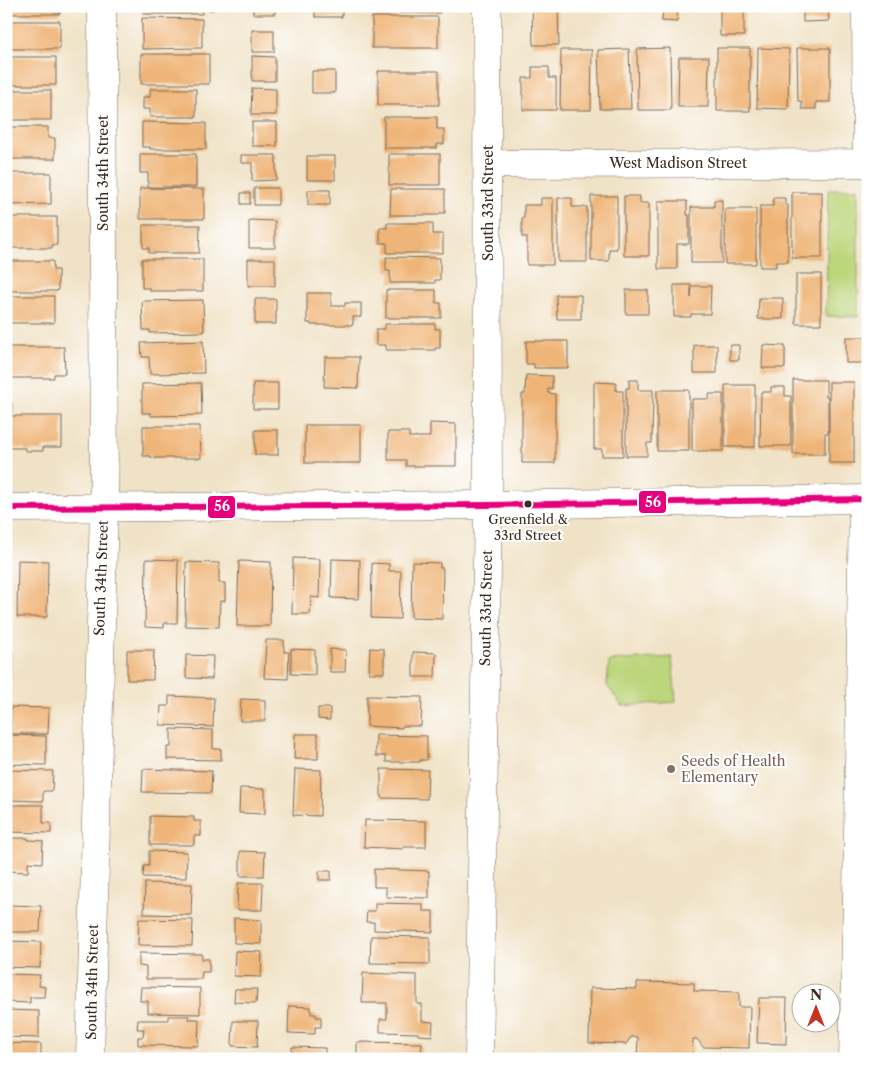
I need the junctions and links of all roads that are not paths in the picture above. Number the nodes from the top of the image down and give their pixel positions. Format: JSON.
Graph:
{"nodes":[{"id":1,"x":102,"y":6,"type":"edge"},
{"id":2,"x":487,"y":6,"type":"edge"},
{"id":3,"x":866,"y":6,"type":"edge"},
{"id":4,"x":867,"y":163,"type":"edge"},
{"id":5,"x":489,"y":164,"type":"junction"},
{"id":6,"x":865,"y":499,"type":"edge"},
{"id":7,"x":488,"y":506,"type":"junction"},
{"id":8,"x":104,"y":507,"type":"junction"},
{"id":9,"x":6,"y":508,"type":"edge"},
{"id":10,"x":862,"y":899,"type":"edge"},
{"id":11,"x":90,"y":1059,"type":"edge"},
{"id":12,"x":478,"y":1059,"type":"edge"},
{"id":13,"x":853,"y":1059,"type":"edge"}],
"edges":[{"from":1,"to":8,"type":"street","name":"South 34th Street"},
{"from":2,"to":5,"type":"street","name":"South 33rd Street"},
{"from":3,"to":4,"type":"street"},
{"from":4,"to":5,"type":"street","name":"West Madison Street"},
{"from":5,"to":7,"type":"street","name":"South 33rd Street"},
{"from":6,"to":7,"type":"street"},
{"from":6,"to":10,"type":"street"},
{"from":7,"to":8,"type":"street"},
{"from":7,"to":12,"type":"street","name":"South 33rd Street"},
{"from":8,"to":9,"type":"street"},
{"from":8,"to":11,"type":"street","name":"South 34th Street"},
{"from":10,"to":13,"type":"street"}]}
